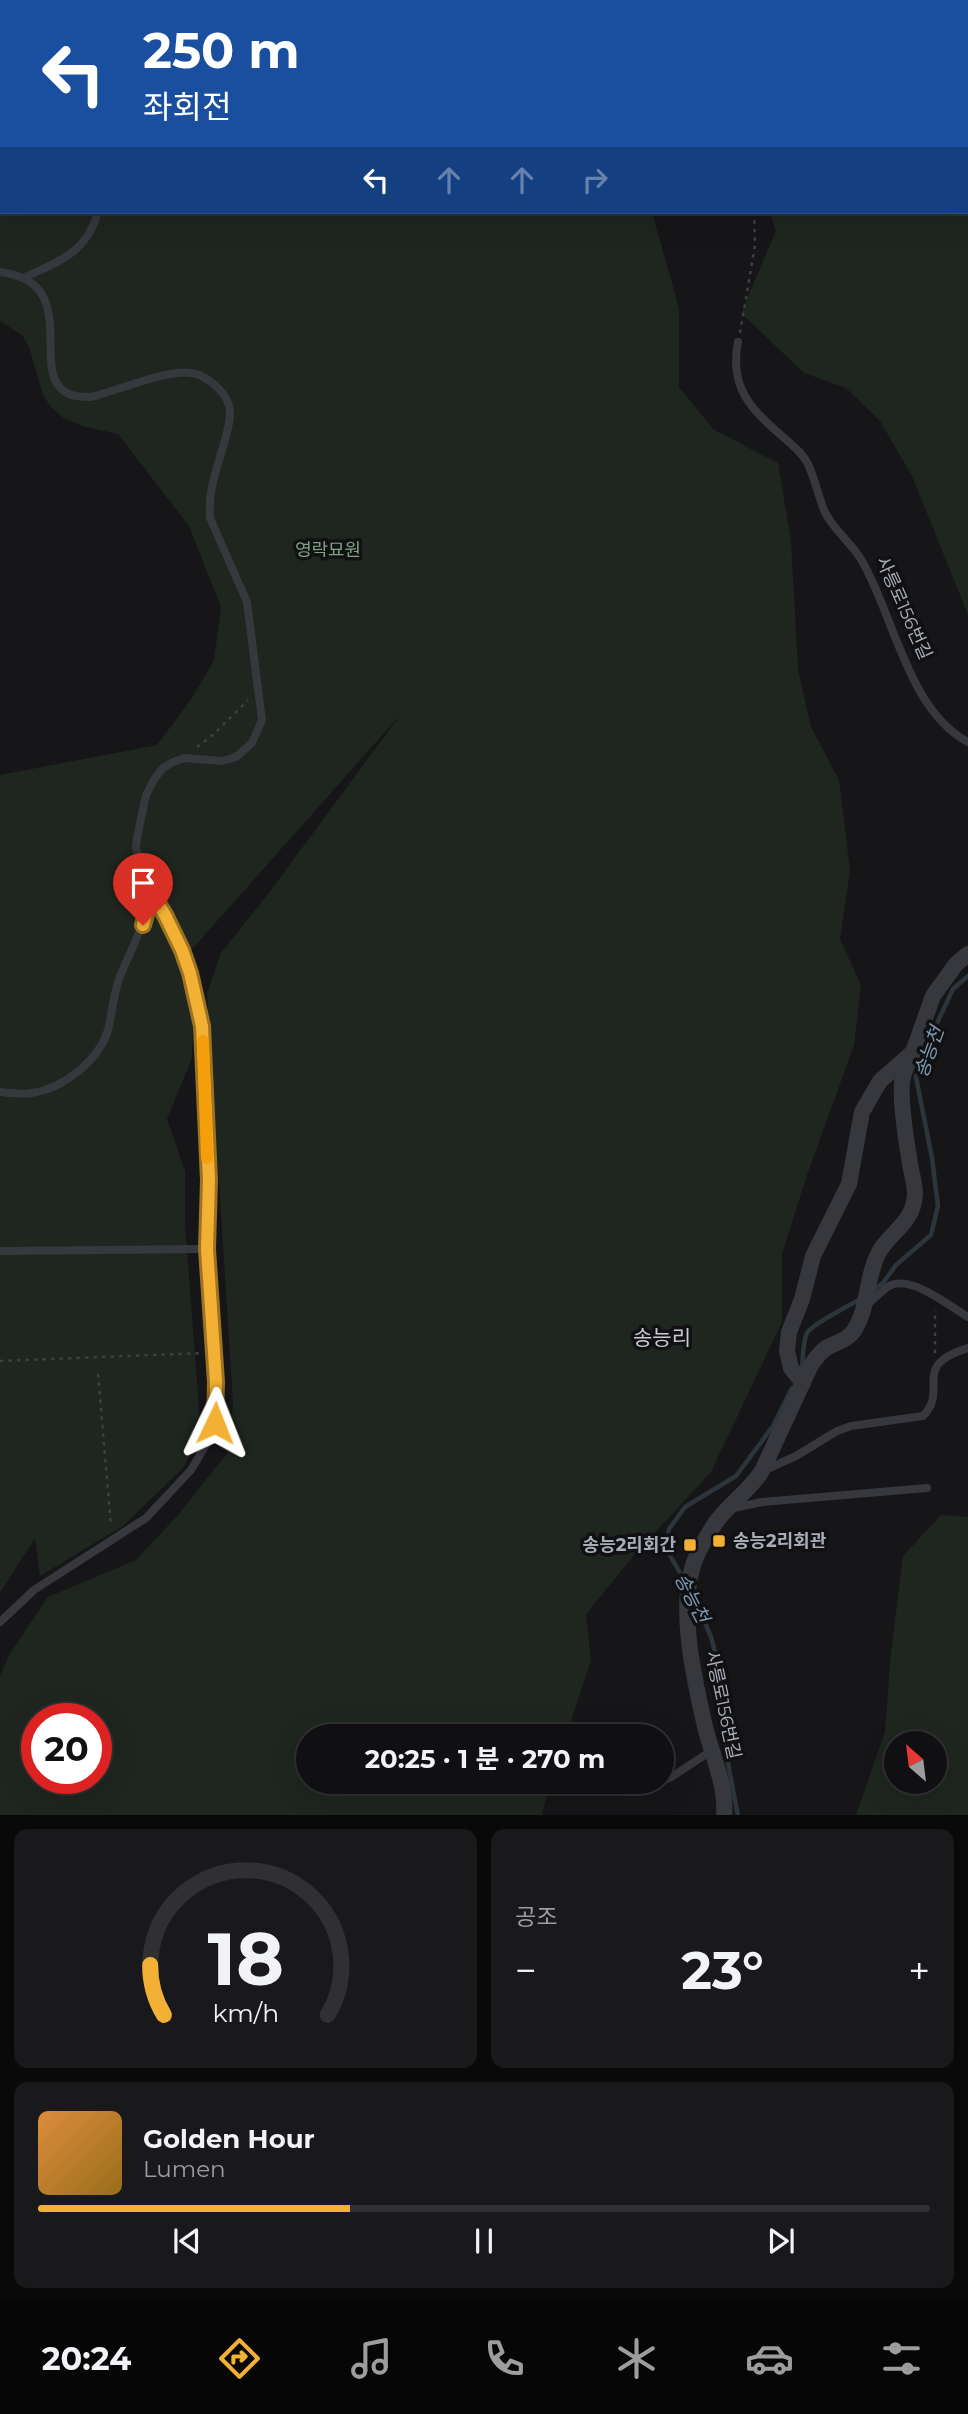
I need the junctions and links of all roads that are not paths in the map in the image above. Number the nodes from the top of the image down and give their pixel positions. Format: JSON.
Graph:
{"nodes":[{"id":1,"x":97,"y":214,"type":"edge"},
{"id":2,"x":0,"y":272,"type":"edge"},
{"id":3,"x":24,"y":278,"type":"junction"},
{"id":4,"x":738,"y":342,"type":"road end"},
{"id":5,"x":968,"y":742,"type":"edge"},
{"id":6,"x":148,"y":887,"type":"junction"},
{"id":7,"x":968,"y":954,"type":"edge"},
{"id":8,"x":913,"y":1052,"type":"junction"},
{"id":9,"x":0,"y":1092,"type":"edge"},
{"id":10,"x":207,"y":1249,"type":"junction"},
{"id":11,"x":0,"y":1251,"type":"edge"},
{"id":12,"x":864,"y":1304,"type":"junction"},
{"id":13,"x":968,"y":1317,"type":"edge"},
{"id":14,"x":968,"y":1348,"type":"edge"},
{"id":15,"x":803,"y":1383,"type":"junction"},
{"id":16,"x":762,"y":1471,"type":"junction"},
{"id":17,"x":927,"y":1488,"type":"dead end"},
{"id":18,"x":727,"y":1509,"type":"junction"},
{"id":19,"x":0,"y":1622,"type":"edge"},
{"id":20,"x":711,"y":1751,"type":"junction"},
{"id":21,"x":674,"y":1775,"type":"edge"},
{"id":22,"x":724,"y":1815,"type":"edge"}],
"edges":[{"from":1,"to":3,"type":"lane"},
{"from":2,"to":3,"type":"lane"},
{"from":3,"to":6,"type":"lane"},
{"from":4,"to":5,"type":"lane","name":"사릉로156번길"},
{"from":6,"to":9,"type":"lane"},
{"from":6,"to":10,"type":"lane"},
{"from":7,"to":8,"type":"street"},
{"from":8,"to":12,"type":"street","name":"사릉로156번길"},
{"from":8,"to":15,"type":"street"},
{"from":10,"to":11,"type":"lane"},
{"from":10,"to":19,"type":"lane"},
{"from":12,"to":13,"type":"lane"},
{"from":12,"to":15,"type":"street","name":"사릉로156번길"},
{"from":14,"to":16,"type":"lane"},
{"from":15,"to":16,"type":"street","name":"사릉로156번길"},
{"from":16,"to":18,"type":"street","name":"사릉로156번길"},
{"from":17,"to":18,"type":"lane"},
{"from":18,"to":20,"type":"street","name":"사릉로156번길"},
{"from":20,"to":21,"type":"lane"},
{"from":20,"to":22,"type":"street","name":"사릉로156번길"}]}
